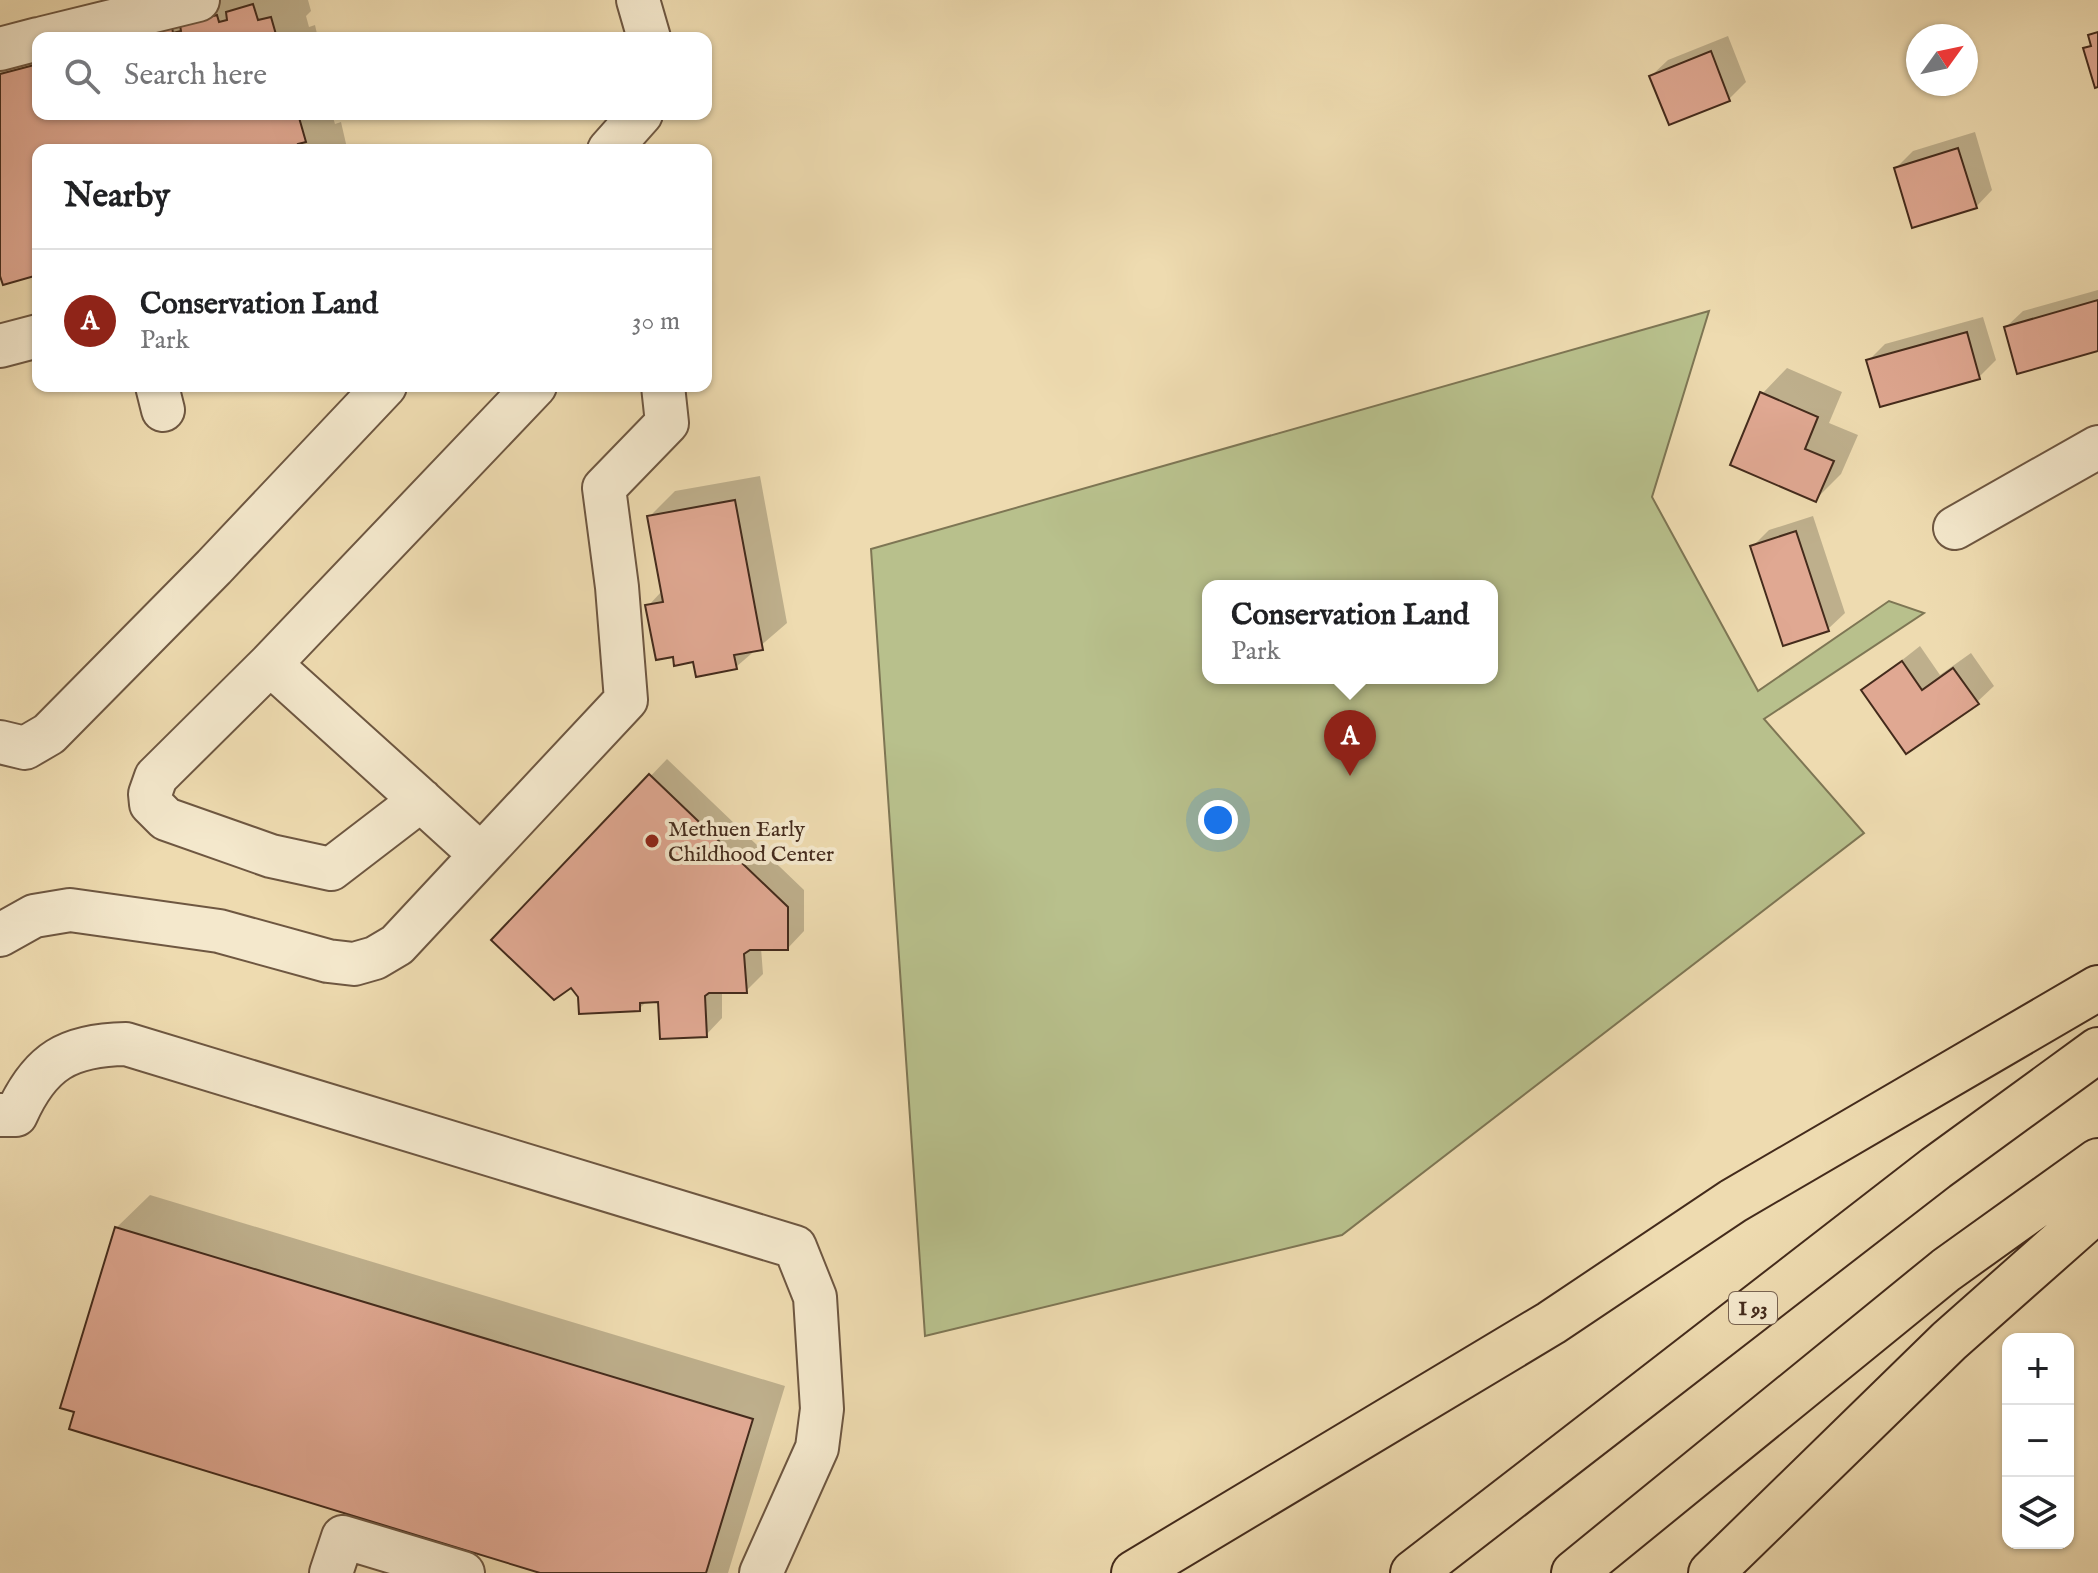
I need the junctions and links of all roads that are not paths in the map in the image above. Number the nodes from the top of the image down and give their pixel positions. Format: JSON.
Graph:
{"nodes":[{"id":1,"x":198,"y":0,"type":"edge"},
{"id":2,"x":638,"y":0,"type":"edge"},
{"id":3,"x":69,"y":32,"type":"edge"},
{"id":4,"x":647,"y":32,"type":"edge"},
{"id":5,"x":32,"y":41,"type":"edge"},
{"id":6,"x":0,"y":49,"type":"edge"},
{"id":7,"x":636,"y":120,"type":"edge"},
{"id":8,"x":614,"y":144,"type":"edge"},
{"id":9,"x":32,"y":338,"type":"edge"},
{"id":10,"x":0,"y":346,"type":"edge"},
{"id":11,"x":379,"y":392,"type":"edge"},
{"id":12,"x":529,"y":392,"type":"edge"},
{"id":13,"x":664,"y":392,"type":"edge"},
{"id":14,"x":2098,"y":447,"type":"edge"},
{"id":15,"x":1955,"y":528,"type":"dead end"},
{"id":16,"x":270,"y":664,"type":"junction"},
{"id":17,"x":0,"y":742,"type":"edge"},
{"id":18,"x":421,"y":800,"type":"junction"},
{"id":19,"x":481,"y":855,"type":"junction"},
{"id":20,"x":0,"y":935,"type":"edge"},
{"id":21,"x":2098,"y":988,"type":"edge"},
{"id":22,"x":2098,"y":1050,"type":"edge"},
{"id":23,"x":0,"y":1115,"type":"edge"},
{"id":24,"x":2098,"y":1161,"type":"edge"},
{"id":25,"x":2098,"y":1209,"type":"edge"},
{"id":26,"x":331,"y":1573,"type":"edge"},
{"id":27,"x":463,"y":1573,"type":"edge"},
{"id":28,"x":761,"y":1573,"type":"edge"},
{"id":29,"x":1134,"y":1573,"type":"edge"},
{"id":30,"x":1413,"y":1573,"type":"edge"},
{"id":31,"x":1574,"y":1573,"type":"edge"},
{"id":32,"x":1711,"y":1573,"type":"edge"}],
"edges":[{"from":1,"to":3,"type":"street"},
{"from":2,"to":4,"type":"street"},
{"from":5,"to":6,"type":"street"},
{"from":7,"to":8,"type":"street"},
{"from":9,"to":10,"type":"street"},
{"from":11,"to":17,"type":"street"},
{"from":12,"to":16,"type":"street"},
{"from":13,"to":19,"type":"street"},
{"from":14,"to":15,"type":"street"},
{"from":16,"to":18,"type":"street"},
{"from":16,"to":18,"type":"street"},
{"from":18,"to":19,"type":"street"},
{"from":19,"to":20,"type":"street"},
{"from":21,"to":29,"type":"highway"},
{"from":22,"to":30,"type":"highway","number":"I 93"},
{"from":23,"to":28,"type":"street"},
{"from":24,"to":31,"type":"highway"},
{"from":25,"to":32,"type":"highway"},
{"from":26,"to":27,"type":"street"}]}
